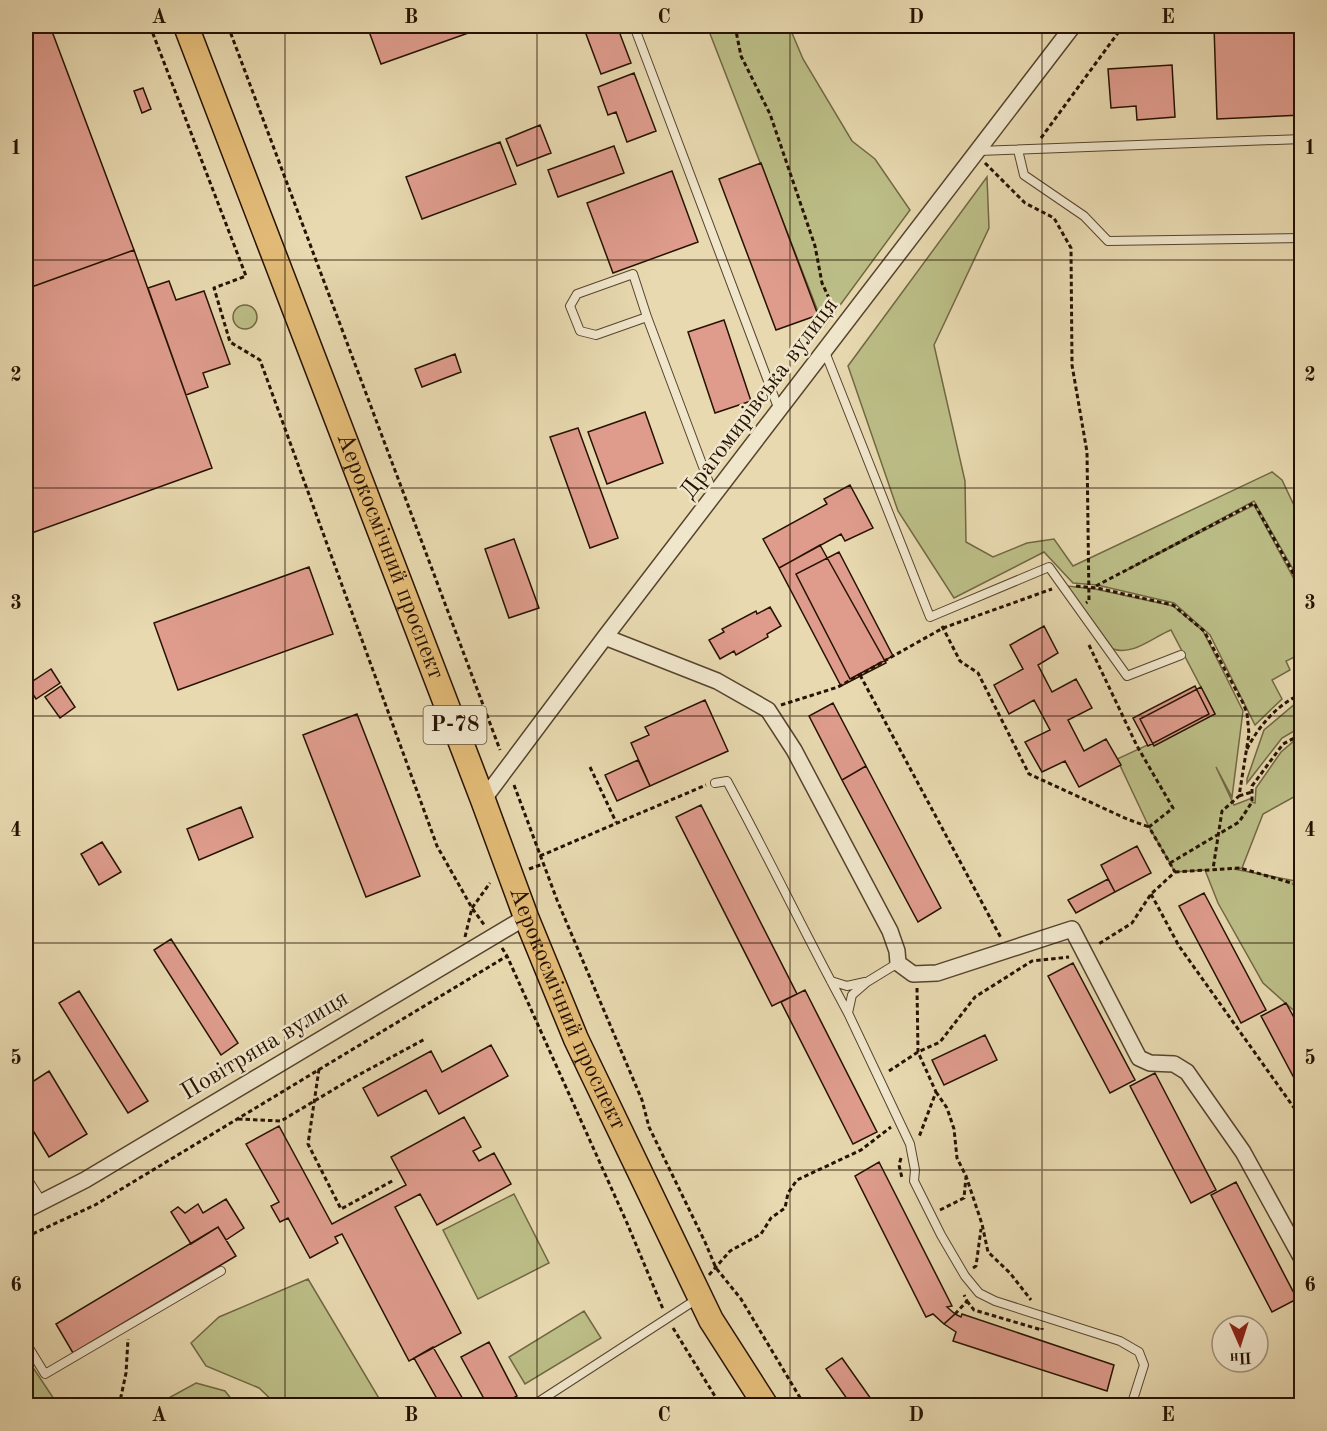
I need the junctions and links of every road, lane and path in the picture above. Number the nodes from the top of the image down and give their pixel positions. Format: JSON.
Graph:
{"nodes":[{"id":1,"x":150,"y":26,"type":"edge"},
{"id":2,"x":186,"y":26,"type":"edge"},
{"id":3,"x":228,"y":26,"type":"edge"},
{"id":4,"x":634,"y":26,"type":"edge"},
{"id":5,"x":735,"y":26,"type":"edge"},
{"id":6,"x":1073,"y":26,"type":"edge"},
{"id":7,"x":1123,"y":26,"type":"edge"},
{"id":8,"x":1302,"y":139,"type":"edge"},
{"id":9,"x":1033,"y":149,"type":"junction"},
{"id":10,"x":1018,"y":150,"type":"junction"},
{"id":11,"x":978,"y":151,"type":"junction"},
{"id":12,"x":1302,"y":238,"type":"edge"},
{"id":13,"x":647,"y":317,"type":"junction"},
{"id":14,"x":850,"y":318,"type":"junction"},
{"id":15,"x":825,"y":352,"type":"junction"},
{"id":16,"x":779,"y":411,"type":"junction"},
{"id":17,"x":714,"y":497,"type":"junction"},
{"id":18,"x":1062,"y":585,"type":"junction"},
{"id":19,"x":1091,"y":587,"type":"junction"},
{"id":20,"x":1302,"y":589,"type":"edge"},
{"id":21,"x":1079,"y":609,"type":"junction"},
{"id":22,"x":936,"y":614,"type":"junction"},
{"id":23,"x":943,"y":628,"type":"junction"},
{"id":24,"x":605,"y":637,"type":"junction"},
{"id":25,"x":1088,"y":644,"type":"dead end"},
{"id":26,"x":1181,"y":655,"type":"dead end"},
{"id":27,"x":860,"y":675,"type":"junction"},
{"id":28,"x":1302,"y":694,"type":"edge"},
{"id":29,"x":768,"y":710,"type":"junction"},
{"id":30,"x":1302,"y":734,"type":"edge"},
{"id":31,"x":500,"y":750,"type":"dead end"},
{"id":32,"x":1246,"y":752,"type":"junction"},
{"id":33,"x":590,"y":768,"type":"dead end"},
{"id":34,"x":715,"y":783,"type":"joint"},
{"id":35,"x":514,"y":785,"type":"dead end"},
{"id":36,"x":1252,"y":792,"type":"junction"},
{"id":37,"x":1239,"y":796,"type":"junction"},
{"id":38,"x":483,"y":800,"type":"junction"},
{"id":39,"x":616,"y":822,"type":"junction"},
{"id":40,"x":1149,"y":826,"type":"junction"},
{"id":41,"x":1219,"y":834,"type":"junction"},
{"id":42,"x":540,"y":856,"type":"junction"},
{"id":43,"x":1170,"y":863,"type":"junction"},
{"id":44,"x":543,"y":864,"type":"junction"},
{"id":45,"x":529,"y":869,"type":"dead end"},
{"id":46,"x":1213,"y":869,"type":"junction"},
{"id":47,"x":1175,"y":872,"type":"junction"},
{"id":48,"x":490,"y":883,"type":"dead end"},
{"id":49,"x":1302,"y":886,"type":"edge"},
{"id":50,"x":1150,"y":894,"type":"junction"},
{"id":51,"x":471,"y":908,"type":"junction"},
{"id":52,"x":526,"y":917,"type":"junction"},
{"id":53,"x":493,"y":937,"type":"junction"},
{"id":54,"x":1008,"y":950,"type":"junction"},
{"id":55,"x":1085,"y":952,"type":"junction"},
{"id":56,"x":461,"y":956,"type":"junction"},
{"id":57,"x":507,"y":956,"type":"junction"},
{"id":58,"x":898,"y":963,"type":"junction"},
{"id":59,"x":831,"y":981,"type":"junction"},
{"id":60,"x":867,"y":982,"type":"junction"},
{"id":61,"x":848,"y":1013,"type":"junction"},
{"id":62,"x":425,"y":1039,"type":"dead end"},
{"id":63,"x":319,"y":1070,"type":"junction"},
{"id":64,"x":890,"y":1081,"type":"dead end"},
{"id":65,"x":936,"y":1092,"type":"dead end"},
{"id":66,"x":315,"y":1100,"type":"junction"},
{"id":67,"x":236,"y":1119,"type":"junction"},
{"id":68,"x":1302,"y":1119,"type":"edge"},
{"id":69,"x":889,"y":1120,"type":"dead end"},
{"id":70,"x":893,"y":1126,"type":"junction"},
{"id":71,"x":896,"y":1134,"type":"dead end"},
{"id":72,"x":903,"y":1150,"type":"dead end"},
{"id":73,"x":966,"y":1176,"type":"junction"},
{"id":74,"x":26,"y":1177,"type":"edge"},
{"id":75,"x":902,"y":1179,"type":"dead end"},
{"id":76,"x":394,"y":1180,"type":"dead end"},
{"id":77,"x":42,"y":1202,"type":"junction"},
{"id":78,"x":26,"y":1210,"type":"edge"},
{"id":79,"x":931,"y":1214,"type":"junction"},
{"id":80,"x":982,"y":1224,"type":"junction"},
{"id":81,"x":26,"y":1237,"type":"edge"},
{"id":82,"x":1302,"y":1259,"type":"edge"},
{"id":83,"x":716,"y":1268,"type":"junction"},
{"id":84,"x":221,"y":1271,"type":"dead end"},
{"id":85,"x":965,"y":1276,"type":"junction"},
{"id":86,"x":698,"y":1294,"type":"junction"},
{"id":87,"x":967,"y":1300,"type":"junction"},
{"id":88,"x":955,"y":1314,"type":"dead end"},
{"id":89,"x":1040,"y":1315,"type":"junction"},
{"id":90,"x":667,"y":1319,"type":"junction"},
{"id":91,"x":128,"y":1326,"type":"junction"},
{"id":92,"x":26,"y":1343,"type":"edge"},
{"id":93,"x":119,"y":1406,"type":"edge"},
{"id":94,"x":531,"y":1406,"type":"edge"},
{"id":95,"x":721,"y":1406,"type":"edge"},
{"id":96,"x":766,"y":1406,"type":"edge"},
{"id":97,"x":805,"y":1406,"type":"edge"},
{"id":98,"x":1131,"y":1406,"type":"edge"}],
"edges":[{"from":1,"to":51,"type":"path"},
{"from":2,"to":38,"type":"highway","name":"Аерокосмічний проспект","number":"Р-78"},
{"from":3,"to":31,"type":"path"},
{"from":4,"to":16,"type":"lane"},
{"from":5,"to":14,"type":"path"},
{"from":6,"to":11,"type":"street","name":"Драгомирівська вулиця"},
{"from":7,"to":9,"type":"path"},
{"from":8,"to":9,"type":"lane"},
{"from":9,"to":10,"type":"lane"},
{"from":10,"to":11,"type":"lane"},
{"from":10,"to":12,"type":"lane"},
{"from":11,"to":14,"type":"street","name":"Драгомирівська вулиця"},
{"from":11,"to":19,"type":"path"},
{"from":13,"to":13,"type":"lane"},
{"from":13,"to":17,"type":"lane"},
{"from":14,"to":15,"type":"street","name":"Драгомирівська вулиця"},
{"from":15,"to":16,"type":"street","name":"Драгомирівська вулиця"},
{"from":15,"to":22,"type":"lane"},
{"from":16,"to":17,"type":"street","name":"Драгомирівська вулиця"},
{"from":17,"to":24,"type":"street","name":"Драгомирівська вулиця"},
{"from":18,"to":19,"type":"path"},
{"from":18,"to":21,"type":"lane"},
{"from":18,"to":22,"type":"lane"},
{"from":18,"to":23,"type":"path"},
{"from":19,"to":20,"type":"path"},
{"from":19,"to":21,"type":"path"},
{"from":19,"to":32,"type":"path"},
{"from":21,"to":26,"type":"lane"},
{"from":22,"to":23,"type":"path"},
{"from":23,"to":27,"type":"path"},
{"from":23,"to":40,"type":"path"},
{"from":24,"to":29,"type":"street"},
{"from":24,"to":38,"type":"street","name":"Драгомирівська вулиця"},
{"from":25,"to":40,"type":"path"},
{"from":27,"to":29,"type":"path"},
{"from":27,"to":54,"type":"path"},
{"from":28,"to":32,"type":"path"},
{"from":29,"to":58,"type":"street"},
{"from":30,"to":36,"type":"path"},
{"from":32,"to":37,"type":"path"},
{"from":33,"to":39,"type":"path"},
{"from":34,"to":39,"type":"path"},
{"from":34,"to":59,"type":"lane"},
{"from":35,"to":42,"type":"path"},
{"from":36,"to":37,"type":"path"},
{"from":36,"to":41,"type":"path"},
{"from":37,"to":41,"type":"path"},
{"from":38,"to":52,"type":"highway","name":"Аерокосмічний проспект","number":"Р-78"},
{"from":39,"to":42,"type":"path"},
{"from":40,"to":43,"type":"path"},
{"from":41,"to":43,"type":"path"},
{"from":41,"to":46,"type":"path"},
{"from":42,"to":44,"type":"path"},
{"from":43,"to":47,"type":"path"},
{"from":44,"to":45,"type":"path"},
{"from":44,"to":83,"type":"path"},
{"from":46,"to":47,"type":"path"},
{"from":46,"to":49,"type":"path"},
{"from":47,"to":50,"type":"path"},
{"from":48,"to":51,"type":"path"},
{"from":50,"to":55,"type":"path"},
{"from":50,"to":68,"type":"path"},
{"from":51,"to":53,"type":"path"},
{"from":51,"to":56,"type":"path"},
{"from":52,"to":53,"type":"street","name":"Повітряна вулиця"},
{"from":52,"to":86,"type":"highway","name":"Аерокосмічний проспект","number":"Р-78"},
{"from":53,"to":56,"type":"street","name":"Повітряна вулиця"},
{"from":53,"to":57,"type":"path"},
{"from":54,"to":55,"type":"street"},
{"from":54,"to":58,"type":"street"},
{"from":55,"to":64,"type":"path"},
{"from":55,"to":82,"type":"street"},
{"from":56,"to":77,"type":"street","name":"Повітряна вулиця"},
{"from":57,"to":63,"type":"path"},
{"from":57,"to":90,"type":"path"},
{"from":58,"to":60,"type":"lane"},
{"from":59,"to":60,"type":"lane"},
{"from":59,"to":61,"type":"lane"},
{"from":60,"to":61,"type":"lane"},
{"from":61,"to":79,"type":"lane"},
{"from":62,"to":66,"type":"path"},
{"from":63,"to":66,"type":"path"},
{"from":63,"to":67,"type":"path"},
{"from":65,"to":73,"type":"path"},
{"from":66,"to":67,"type":"path"},
{"from":66,"to":76,"type":"path"},
{"from":67,"to":81,"type":"path"},
{"from":69,"to":70,"type":"path"},
{"from":70,"to":71,"type":"path"},
{"from":70,"to":83,"type":"path"},
{"from":72,"to":75,"type":"path"},
{"from":73,"to":79,"type":"path"},
{"from":73,"to":80,"type":"path"},
{"from":74,"to":77,"type":"lane"},
{"from":77,"to":78,"type":"street","name":"Повітряна вулиця"},
{"from":79,"to":85,"type":"lane"},
{"from":80,"to":85,"type":"path"},
{"from":80,"to":89,"type":"path"},
{"from":83,"to":86,"type":"path"},
{"from":83,"to":97,"type":"path"},
{"from":84,"to":91,"type":"lane"},
{"from":85,"to":87,"type":"path"},
{"from":85,"to":89,"type":"lane"},
{"from":86,"to":90,"type":"lane"},
{"from":86,"to":96,"type":"highway","name":"Аерокосмічний проспект","number":"Р-78"},
{"from":87,"to":88,"type":"path"},
{"from":87,"to":89,"type":"path"},
{"from":89,"to":98,"type":"lane"},
{"from":90,"to":94,"type":"lane"},
{"from":90,"to":95,"type":"path"},
{"from":91,"to":92,"type":"lane"},
{"from":91,"to":93,"type":"path"}]}
